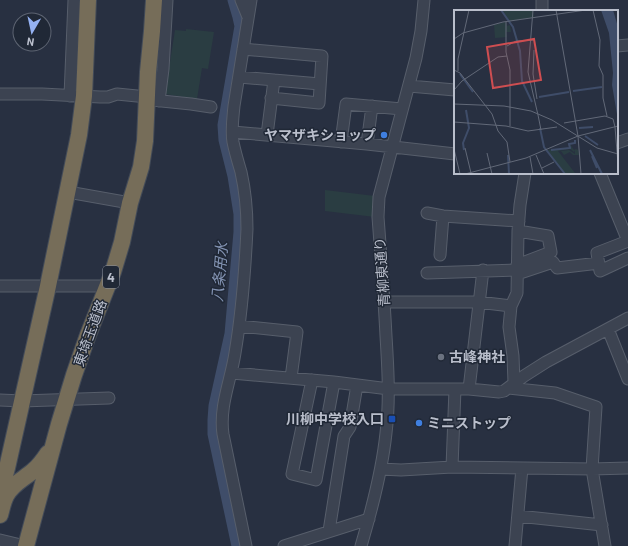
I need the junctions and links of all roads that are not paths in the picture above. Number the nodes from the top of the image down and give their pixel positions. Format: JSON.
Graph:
{"nodes":[{"id":1,"x":74,"y":0,"type":"edge"},
{"id":2,"x":88,"y":0,"type":"edge"},
{"id":3,"x":154,"y":0,"type":"edge"},
{"id":4,"x":167,"y":0,"type":"edge"},
{"id":5,"x":241,"y":0,"type":"edge"},
{"id":6,"x":251,"y":0,"type":"edge"},
{"id":7,"x":424,"y":0,"type":"edge"},
{"id":8,"x":249,"y":17,"type":"junction"},
{"id":9,"x":628,"y":45,"type":"edge"},
{"id":10,"x":618,"y":46,"type":"edge"},
{"id":11,"x":243,"y":49,"type":"junction"},
{"id":12,"x":239,"y":77,"type":"junction"},
{"id":13,"x":274,"y":80,"type":"junction"},
{"id":14,"x":320,"y":84,"type":"junction"},
{"id":15,"x":408,"y":86,"type":"junction"},
{"id":16,"x":454,"y":90,"type":"edge"},
{"id":17,"x":0,"y":94,"type":"edge"},
{"id":18,"x":77,"y":96,"type":"junction"},
{"id":19,"x":271,"y":98,"type":"junction"},
{"id":20,"x":151,"y":99,"type":"junction"},
{"id":21,"x":372,"y":106,"type":"junction"},
{"id":22,"x":211,"y":107,"type":"dead end"},
{"id":23,"x":402,"y":109,"type":"junction"},
{"id":24,"x":233,"y":132,"type":"junction"},
{"id":25,"x":267,"y":135,"type":"junction"},
{"id":26,"x":628,"y":139,"type":"edge"},
{"id":27,"x":341,"y":142,"type":"junction"},
{"id":28,"x":618,"y":143,"type":"edge"},
{"id":29,"x":367,"y":144,"type":"junction"},
{"id":30,"x":392,"y":147,"type":"junction"},
{"id":31,"x":454,"y":154,"type":"edge"},
{"id":32,"x":525,"y":174,"type":"edge"},
{"id":33,"x":600,"y":174,"type":"edge"},
{"id":34,"x":68,"y":192,"type":"junction"},
{"id":35,"x":130,"y":203,"type":"junction"},
{"id":36,"x":426,"y":213,"type":"dead end"},
{"id":37,"x":443,"y":216,"type":"junction"},
{"id":38,"x":518,"y":226,"type":"junction"},
{"id":39,"x":625,"y":227,"type":"edge"},
{"id":40,"x":628,"y":241,"type":"edge"},
{"id":41,"x":440,"y":255,"type":"dead end"},
{"id":42,"x":628,"y":258,"type":"edge"},
{"id":43,"x":599,"y":262,"type":"junction"},
{"id":44,"x":517,"y":270,"type":"junction"},
{"id":45,"x":483,"y":271,"type":"junction"},
{"id":46,"x":427,"y":273,"type":"dead end"},
{"id":47,"x":0,"y":286,"type":"edge"},
{"id":48,"x":48,"y":286,"type":"junction"},
{"id":49,"x":108,"y":286,"type":"junction"},
{"id":50,"x":384,"y":302,"type":"junction"},
{"id":51,"x":480,"y":302,"type":"junction"},
{"id":52,"x":511,"y":306,"type":"junction"},
{"id":53,"x":628,"y":318,"type":"edge"},
{"id":54,"x":240,"y":326,"type":"junction"},
{"id":55,"x":608,"y":329,"type":"junction"},
{"id":56,"x":232,"y":373,"type":"junction"},
{"id":57,"x":291,"y":378,"type":"junction"},
{"id":58,"x":628,"y":378,"type":"edge"},
{"id":59,"x":312,"y":380,"type":"junction"},
{"id":60,"x":334,"y":382,"type":"junction"},
{"id":61,"x":357,"y":385,"type":"junction"},
{"id":62,"x":511,"y":386,"type":"junction"},
{"id":63,"x":388,"y":389,"type":"junction"},
{"id":64,"x":455,"y":389,"type":"junction"},
{"id":65,"x":469,"y":389,"type":"junction"},
{"id":66,"x":109,"y":398,"type":"dead end"},
{"id":67,"x":0,"y":400,"type":"edge"},
{"id":68,"x":66,"y":400,"type":"junction"},
{"id":69,"x":22,"y":401,"type":"junction"},
{"id":70,"x":53,"y":447,"type":"junction"},
{"id":71,"x":452,"y":467,"type":"junction"},
{"id":72,"x":522,"y":468,"type":"junction"},
{"id":73,"x":628,"y":468,"type":"edge"},
{"id":74,"x":381,"y":469,"type":"junction"},
{"id":75,"x":592,"y":469,"type":"junction"},
{"id":76,"x":0,"y":494,"type":"edge"},
{"id":77,"x":0,"y":514,"type":"edge"},
{"id":78,"x":518,"y":516,"type":"junction"},
{"id":79,"x":369,"y":519,"type":"junction"},
{"id":80,"x":602,"y":525,"type":"junction"},
{"id":81,"x":329,"y":531,"type":"junction"},
{"id":82,"x":0,"y":540,"type":"edge"},
{"id":83,"x":25,"y":546,"type":"edge"},
{"id":84,"x":246,"y":546,"type":"edge"},
{"id":85,"x":284,"y":546,"type":"edge"},
{"id":86,"x":361,"y":546,"type":"edge"},
{"id":87,"x":515,"y":546,"type":"edge"},
{"id":88,"x":605,"y":546,"type":"edge"}],
"edges":[{"from":1,"to":18,"type":"street"},
{"from":2,"to":18,"type":"highway"},
{"from":3,"to":20,"type":"highway","name":"東埼玉道路","number":"4"},
{"from":4,"to":20,"type":"street"},
{"from":5,"to":8,"type":"street"},
{"from":6,"to":8,"type":"street"},
{"from":7,"to":15,"type":"street","name":"青柳東通り"},
{"from":8,"to":11,"type":"street"},
{"from":9,"to":10,"type":"street"},
{"from":11,"to":12,"type":"street"},
{"from":11,"to":14,"type":"street"},
{"from":12,"to":13,"type":"street"},
{"from":12,"to":24,"type":"street"},
{"from":13,"to":14,"type":"street"},
{"from":13,"to":19,"type":"street"},
{"from":14,"to":19,"type":"street"},
{"from":15,"to":16,"type":"street"},
{"from":15,"to":23,"type":"street","name":"青柳東通り"},
{"from":17,"to":18,"type":"street"},
{"from":18,"to":20,"type":"street"},
{"from":18,"to":34,"type":"highway"},
{"from":19,"to":25,"type":"street"},
{"from":20,"to":22,"type":"street"},
{"from":20,"to":35,"type":"highway","name":"東埼玉道路","number":"4"},
{"from":21,"to":23,"type":"street"},
{"from":21,"to":27,"type":"street"},
{"from":21,"to":29,"type":"street"},
{"from":23,"to":30,"type":"street","name":"青柳東通り"},
{"from":24,"to":25,"type":"street"},
{"from":24,"to":54,"type":"street"},
{"from":25,"to":27,"type":"street"},
{"from":26,"to":28,"type":"street"},
{"from":27,"to":29,"type":"street"},
{"from":29,"to":30,"type":"street"},
{"from":30,"to":31,"type":"street"},
{"from":30,"to":50,"type":"street","name":"青柳東通り"},
{"from":32,"to":38,"type":"street"},
{"from":33,"to":39,"type":"street"},
{"from":34,"to":35,"type":"street"},
{"from":34,"to":48,"type":"highway"},
{"from":35,"to":49,"type":"highway","name":"東埼玉道路","number":"4"},
{"from":36,"to":37,"type":"street"},
{"from":37,"to":38,"type":"street"},
{"from":37,"to":41,"type":"street"},
{"from":38,"to":44,"type":"street"},
{"from":38,"to":44,"type":"street"},
{"from":39,"to":40,"type":"street"},
{"from":40,"to":43,"type":"street"},
{"from":42,"to":43,"type":"street"},
{"from":43,"to":44,"type":"street"},
{"from":44,"to":45,"type":"street"},
{"from":44,"to":52,"type":"street"},
{"from":45,"to":46,"type":"street"},
{"from":45,"to":51,"type":"street"},
{"from":47,"to":48,"type":"street"},
{"from":48,"to":49,"type":"street"},
{"from":48,"to":69,"type":"highway"},
{"from":49,"to":68,"type":"highway","name":"東埼玉道路","number":"4"},
{"from":50,"to":51,"type":"street"},
{"from":50,"to":63,"type":"street","name":"青柳東通り"},
{"from":51,"to":52,"type":"street"},
{"from":51,"to":65,"type":"street"},
{"from":52,"to":62,"type":"street"},
{"from":53,"to":55,"type":"street"},
{"from":54,"to":56,"type":"street"},
{"from":54,"to":57,"type":"street"},
{"from":55,"to":58,"type":"street"},
{"from":55,"to":62,"type":"street"},
{"from":56,"to":57,"type":"street"},
{"from":56,"to":84,"type":"street"},
{"from":57,"to":59,"type":"street"},
{"from":59,"to":60,"type":"street"},
{"from":59,"to":60,"type":"street"},
{"from":60,"to":61,"type":"street"},
{"from":61,"to":63,"type":"street"},
{"from":61,"to":81,"type":"street"},
{"from":62,"to":65,"type":"street"},
{"from":62,"to":75,"type":"street"},
{"from":63,"to":64,"type":"street"},
{"from":63,"to":74,"type":"street","name":"青柳東通り"},
{"from":64,"to":65,"type":"street"},
{"from":64,"to":71,"type":"street"},
{"from":66,"to":68,"type":"street"},
{"from":67,"to":69,"type":"street"},
{"from":68,"to":69,"type":"street"},
{"from":68,"to":70,"type":"highway","name":"東埼玉道路","number":"4"},
{"from":69,"to":76,"type":"highway"},
{"from":70,"to":77,"type":"highway","number":"4"},
{"from":70,"to":83,"type":"highway","name":"東埼玉道路","number":"4"},
{"from":71,"to":72,"type":"street"},
{"from":71,"to":74,"type":"street"},
{"from":72,"to":75,"type":"street"},
{"from":72,"to":78,"type":"street"},
{"from":73,"to":75,"type":"street"},
{"from":74,"to":79,"type":"street","name":"青柳東通り"},
{"from":75,"to":80,"type":"street"},
{"from":78,"to":80,"type":"street"},
{"from":78,"to":87,"type":"street"},
{"from":79,"to":81,"type":"street"},
{"from":79,"to":86,"type":"street","name":"青柳東通り"},
{"from":80,"to":88,"type":"street"},
{"from":81,"to":85,"type":"street"},
{"from":82,"to":83,"type":"street"}]}
